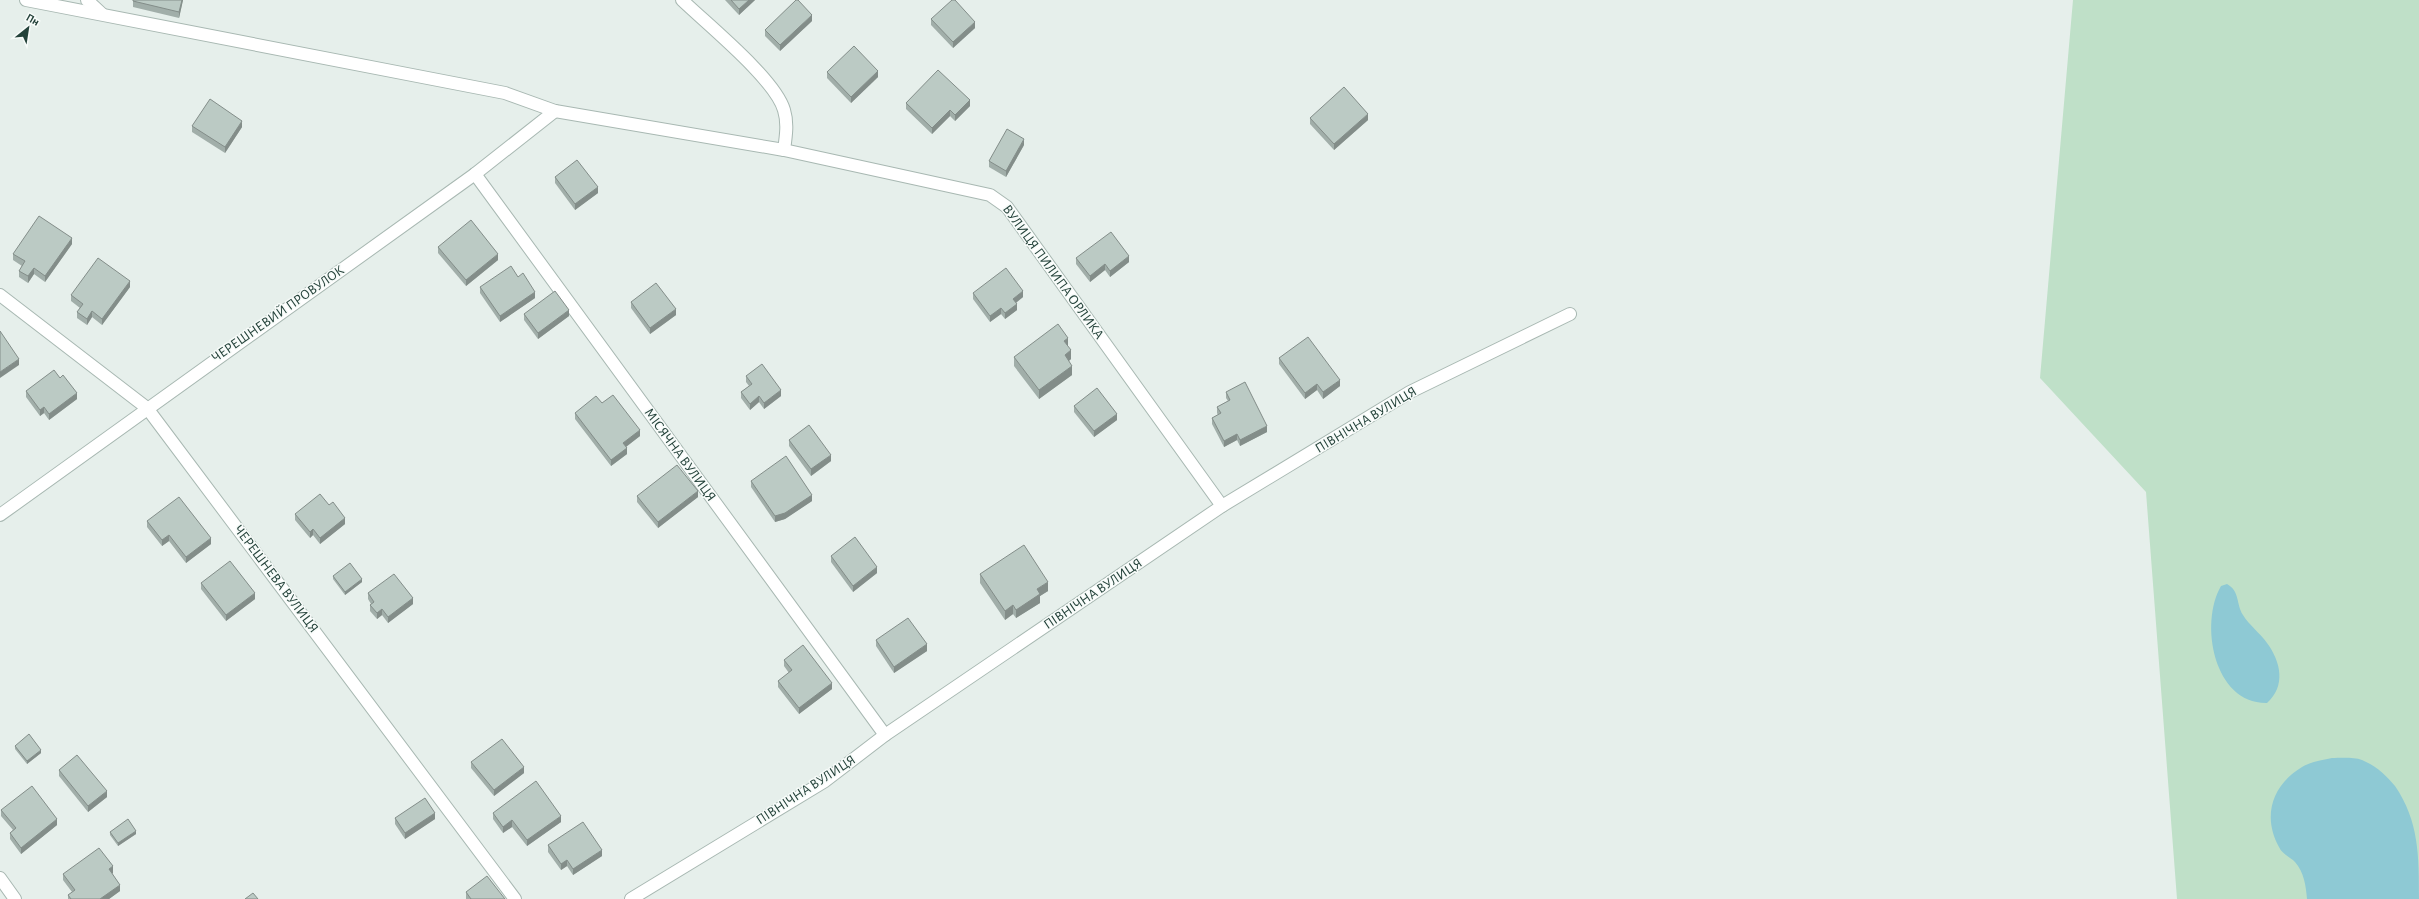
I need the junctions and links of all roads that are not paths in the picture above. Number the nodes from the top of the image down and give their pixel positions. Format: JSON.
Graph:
{"nodes":[{"id":1,"x":26,"y":0,"type":"edge"},
{"id":2,"x":86,"y":0,"type":"edge"},
{"id":3,"x":682,"y":0,"type":"edge"},
{"id":4,"x":102,"y":14,"type":"junction"},
{"id":5,"x":554,"y":111,"type":"junction"},
{"id":6,"x":784,"y":150,"type":"junction"},
{"id":7,"x":474,"y":174,"type":"junction"},
{"id":8,"x":0,"y":295,"type":"edge"},
{"id":9,"x":1570,"y":314,"type":"dead end"},
{"id":10,"x":147,"y":408,"type":"junction"},
{"id":11,"x":1222,"y":506,"type":"junction"},
{"id":12,"x":0,"y":515,"type":"edge"},
{"id":13,"x":885,"y":736,"type":"junction"},
{"id":14,"x":0,"y":878,"type":"edge"},
{"id":15,"x":15,"y":899,"type":"edge"},
{"id":16,"x":516,"y":899,"type":"edge"},
{"id":17,"x":631,"y":899,"type":"edge"}],
"edges":[{"from":1,"to":4,"type":"street","name":"ВУЛИЦЯ ПИЛИПА ОРЛИКА"},
{"from":2,"to":4,"type":"street"},
{"from":3,"to":6,"type":"street"},
{"from":4,"to":5,"type":"street","name":"ВУЛИЦЯ ПИЛИПА ОРЛИКА"},
{"from":5,"to":6,"type":"street","name":"ВУЛИЦЯ ПИЛИПА ОРЛИКА"},
{"from":5,"to":7,"type":"street","name":"ЧЕРЕШНЕВИЙ ПРОВУЛОК"},
{"from":6,"to":11,"type":"street","name":"ВУЛИЦЯ ПИЛИПА ОРЛИКА"},
{"from":7,"to":10,"type":"street","name":"ЧЕРЕШНЕВИЙ ПРОВУЛОК"},
{"from":7,"to":13,"type":"street","name":"МІСЯЧНА ВУЛИЦЯ"},
{"from":8,"to":10,"type":"street","name":"ЧЕРЕШНЕВА ВУЛИЦЯ"},
{"from":9,"to":11,"type":"street","name":"ПІВНІЧНА ВУЛИЦЯ"},
{"from":10,"to":12,"type":"street","name":"ЧЕРЕШНЕВИЙ ПРОВУЛОК"},
{"from":10,"to":16,"type":"street","name":"ЧЕРЕШНЕВА ВУЛИЦЯ"},
{"from":11,"to":13,"type":"street","name":"ПІВНІЧНА ВУЛИЦЯ"},
{"from":13,"to":17,"type":"street","name":"ПІВНІЧНА ВУЛИЦЯ"},
{"from":14,"to":15,"type":"street"}]}
